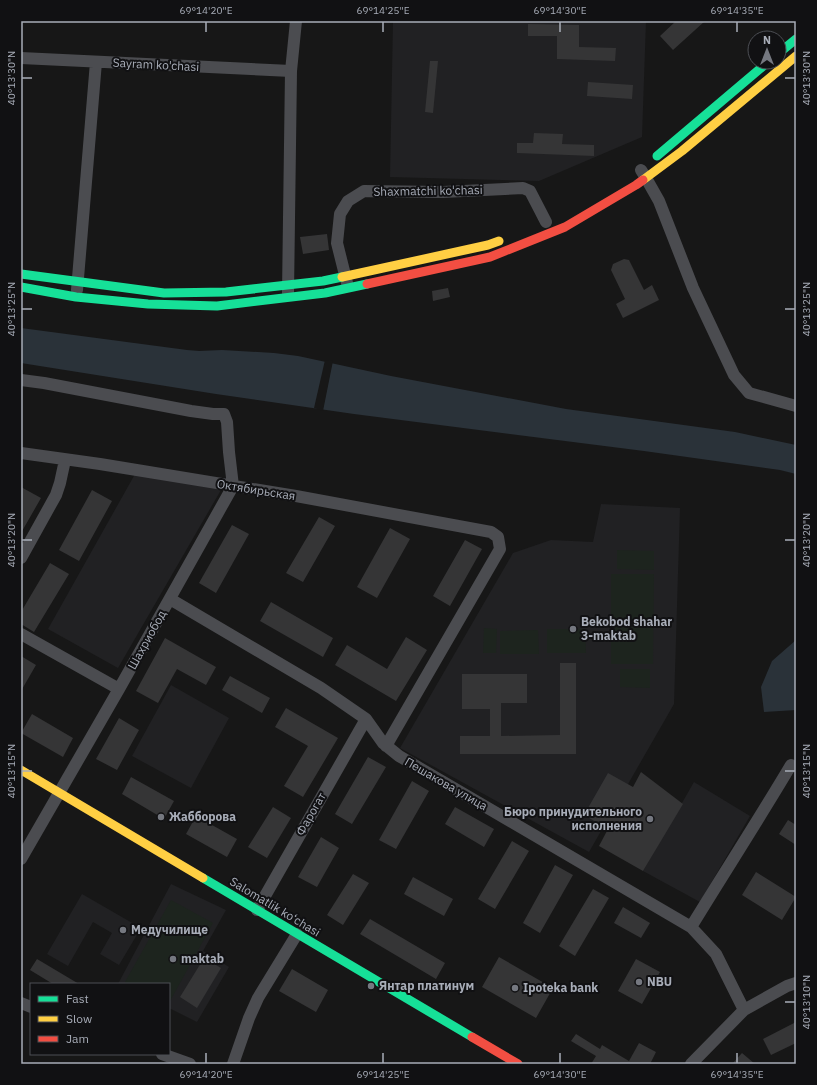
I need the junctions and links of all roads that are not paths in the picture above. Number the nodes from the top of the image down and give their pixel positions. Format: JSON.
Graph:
{"nodes":[{"id":1,"x":296,"y":21,"type":"edge"},
{"id":2,"x":796,"y":39,"type":"edge"},
{"id":3,"x":787,"y":46,"type":"edge"},
{"id":4,"x":796,"y":56,"type":"edge"},
{"id":5,"x":21,"y":58,"type":"edge"},
{"id":6,"x":96,"y":62,"type":"junction"},
{"id":7,"x":759,"y":70,"type":"edge"},
{"id":8,"x":290,"y":71,"type":"junction"},
{"id":9,"x":645,"y":169,"type":"junction"},
{"id":10,"x":546,"y":222,"type":"dead end"},
{"id":11,"x":508,"y":238,"type":"dead end"},
{"id":12,"x":21,"y":274,"type":"edge"},
{"id":13,"x":77,"y":282,"type":"junction"},
{"id":14,"x":347,"y":282,"type":"junction"},
{"id":15,"x":288,"y":285,"type":"junction"},
{"id":16,"x":21,"y":287,"type":"edge"},
{"id":17,"x":76,"y":297,"type":"junction"},
{"id":18,"x":288,"y":298,"type":"junction"},
{"id":19,"x":21,"y":380,"type":"edge"},
{"id":20,"x":796,"y":406,"type":"edge"},
{"id":21,"x":21,"y":453,"type":"edge"},
{"id":22,"x":65,"y":460,"type":"junction"},
{"id":23,"x":232,"y":486,"type":"junction"},
{"id":24,"x":21,"y":558,"type":"edge"},
{"id":25,"x":170,"y":599,"type":"junction"},
{"id":26,"x":21,"y":634,"type":"edge"},
{"id":27,"x":119,"y":689,"type":"junction"},
{"id":28,"x":366,"y":719,"type":"junction"},
{"id":29,"x":386,"y":746,"type":"junction"},
{"id":30,"x":791,"y":765,"type":"dead end"},
{"id":31,"x":21,"y":770,"type":"edge"},
{"id":32,"x":59,"y":792,"type":"junction"},
{"id":33,"x":21,"y":859,"type":"edge"},
{"id":34,"x":256,"y":910,"type":"junction"},
{"id":35,"x":691,"y":927,"type":"junction"},
{"id":36,"x":297,"y":934,"type":"junction"},
{"id":37,"x":796,"y":983,"type":"edge"},
{"id":38,"x":744,"y":1010,"type":"junction"},
{"id":39,"x":165,"y":1055,"type":"edge"},
{"id":40,"x":190,"y":1064,"type":"edge"},
{"id":41,"x":233,"y":1064,"type":"edge"},
{"id":42,"x":518,"y":1064,"type":"edge"},
{"id":43,"x":691,"y":1064,"type":"edge"}],
"edges":[{"from":1,"to":8,"type":"street"},
{"from":2,"to":3,"type":"main road"},
{"from":4,"to":9,"type":"main road"},
{"from":5,"to":6,"type":"street","name":"Sayram ko'chasi"},
{"from":6,"to":8,"type":"street","name":"Sayram ko'chasi"},
{"from":6,"to":13,"type":"street"},
{"from":7,"to":9,"type":"main road"},
{"from":8,"to":15,"type":"street"},
{"from":9,"to":14,"type":"main road"},
{"from":9,"to":20,"type":"street"},
{"from":10,"to":14,"type":"street","name":"Shaxmatchi ko'chasi"},
{"from":11,"to":14,"type":"main road"},
{"from":12,"to":13,"type":"main road"},
{"from":13,"to":15,"type":"main road"},
{"from":13,"to":17,"type":"street"},
{"from":14,"to":15,"type":"main road"},
{"from":14,"to":18,"type":"main road"},
{"from":15,"to":18,"type":"street"},
{"from":16,"to":17,"type":"main road"},
{"from":17,"to":18,"type":"main road"},
{"from":19,"to":23,"type":"street"},
{"from":21,"to":22,"type":"street","name":"Октябирьская"},
{"from":22,"to":23,"type":"street","name":"Октябирьская"},
{"from":22,"to":24,"type":"street"},
{"from":23,"to":25,"type":"street","name":"Шахриобод"},
{"from":23,"to":29,"type":"street","name":"Октябирьская"},
{"from":25,"to":27,"type":"street","name":"Шахриобод"},
{"from":25,"to":28,"type":"street","name":"Пешакова улица"},
{"from":26,"to":27,"type":"street"},
{"from":27,"to":32,"type":"street","name":"Шахриобод"},
{"from":28,"to":29,"type":"street","name":"Пешакова улица"},
{"from":28,"to":34,"type":"street","name":"Фарогат"},
{"from":29,"to":35,"type":"street","name":"Пешакова улица"},
{"from":30,"to":35,"type":"street"},
{"from":31,"to":32,"type":"main road","name":"Salomatlik ko‘chasi"},
{"from":32,"to":33,"type":"street","name":"Шахриобод"},
{"from":32,"to":34,"type":"main road","name":"Salomatlik ko‘chasi"},
{"from":34,"to":36,"type":"main road","name":"Salomatlik ko‘chasi"},
{"from":35,"to":38,"type":"street","name":"Пешакова улица"},
{"from":36,"to":41,"type":"street"},
{"from":36,"to":42,"type":"main road","name":"Salomatlik ko‘chasi"},
{"from":37,"to":38,"type":"street"},
{"from":38,"to":43,"type":"street"},
{"from":39,"to":40,"type":"street"}]}
